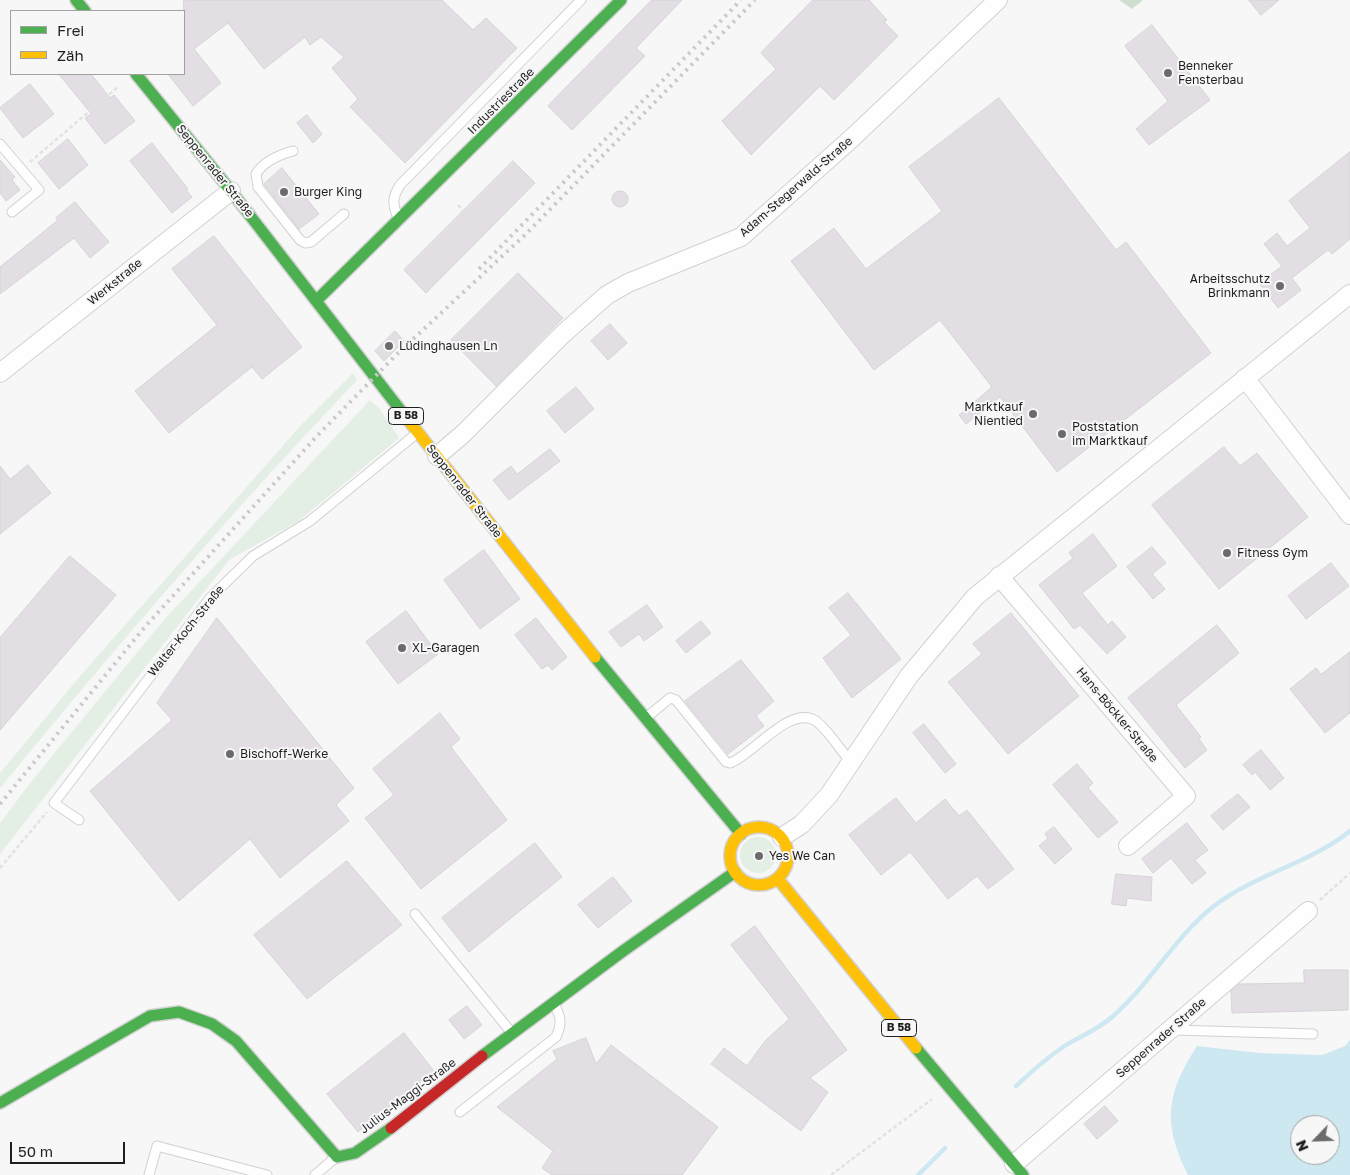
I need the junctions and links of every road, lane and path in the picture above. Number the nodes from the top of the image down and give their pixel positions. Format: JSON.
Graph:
{"nodes":[{"id":1,"x":76,"y":0,"type":"edge"},
{"id":2,"x":581,"y":0,"type":"edge"},
{"id":3,"x":621,"y":0,"type":"edge"},
{"id":4,"x":998,"y":0,"type":"edge"},
{"id":5,"x":84,"y":10,"type":"edge"},
{"id":6,"x":131,"y":77,"type":"edge"},
{"id":7,"x":0,"y":144,"type":"edge"},
{"id":8,"x":293,"y":151,"type":"dead end"},
{"id":9,"x":22,"y":170,"type":"junction"},
{"id":10,"x":231,"y":191,"type":"junction"},
{"id":11,"x":458,"y":205,"type":"dead end"},
{"id":12,"x":463,"y":211,"type":"dead end"},
{"id":13,"x":12,"y":212,"type":"dead end"},
{"id":14,"x":344,"y":214,"type":"dead end"},
{"id":15,"x":398,"y":220,"type":"junction"},
{"id":16,"x":1350,"y":294,"type":"edge"},
{"id":17,"x":316,"y":301,"type":"junction"},
{"id":18,"x":0,"y":373,"type":"edge"},
{"id":19,"x":1244,"y":378,"type":"junction"},
{"id":20,"x":418,"y":432,"type":"junction"},
{"id":21,"x":437,"y":456,"type":"junction"},
{"id":22,"x":1350,"y":515,"type":"edge"},
{"id":23,"x":999,"y":576,"type":"junction"},
{"id":24,"x":645,"y":718,"type":"junction"},
{"id":25,"x":851,"y":762,"type":"junction"},
{"id":26,"x":54,"y":803,"type":"junction"},
{"id":27,"x":78,"y":820,"type":"dead end"},
{"id":28,"x":740,"y":834,"type":"junction"},
{"id":29,"x":782,"y":837,"type":"junction"},
{"id":30,"x":1128,"y":846,"type":"dead end"},
{"id":31,"x":0,"y":868,"type":"edge"},
{"id":32,"x":735,"y":872,"type":"junction"},
{"id":33,"x":1350,"y":873,"type":"edge"},
{"id":34,"x":778,"y":879,"type":"junction"},
{"id":35,"x":1308,"y":911,"type":"joint"},
{"id":36,"x":415,"y":914,"type":"dead end"},
{"id":37,"x":554,"y":1003,"type":"junction"},
{"id":38,"x":1172,"y":1030,"type":"junction"},
{"id":39,"x":513,"y":1034,"type":"junction"},
{"id":40,"x":1313,"y":1034,"type":"dead end"},
{"id":41,"x":948,"y":1087,"type":"junction"},
{"id":42,"x":0,"y":1103,"type":"edge"},
{"id":43,"x":460,"y":1112,"type":"dead end"},
{"id":44,"x":337,"y":1157,"type":"junction"},
{"id":45,"x":1015,"y":1169,"type":"edge"},
{"id":46,"x":148,"y":1175,"type":"edge"},
{"id":47,"x":267,"y":1175,"type":"edge"},
{"id":48,"x":315,"y":1175,"type":"edge"},
{"id":49,"x":831,"y":1175,"type":"edge"}],
"edges":[{"from":1,"to":5,"type":"main road"},
{"from":2,"to":15,"type":"lane","name":"Industriestraße"},
{"from":3,"to":15,"type":"main road","name":"Industriestraße"},
{"from":4,"to":21,"type":"street","name":"Adam-Stegerwald-Straße"},
{"from":6,"to":9,"type":"path"},
{"from":6,"to":10,"type":"main road","name":"Seppenrader Straße","number":"B 58"},
{"from":7,"to":9,"type":"lane"},
{"from":8,"to":14,"type":"lane"},
{"from":9,"to":13,"type":"lane"},
{"from":10,"to":17,"type":"main road","name":"Seppenrader Straße","number":"B 58"},
{"from":10,"to":18,"type":"street","name":"Werkstraße"},
{"from":11,"to":12,"type":"path"},
{"from":15,"to":17,"type":"main road","name":"Industriestraße"},
{"from":16,"to":19,"type":"street"},
{"from":17,"to":20,"type":"main road","name":"Seppenrader Straße","number":"B 58"},
{"from":19,"to":22,"type":"street"},
{"from":19,"to":23,"type":"street"},
{"from":20,"to":21,"type":"main road","name":"Seppenrader Straße","number":"B 58"},
{"from":20,"to":26,"type":"lane","name":"Walter-Koch-Straße"},
{"from":21,"to":24,"type":"main road","name":"Seppenrader Straße","number":"B 58"},
{"from":23,"to":25,"type":"street"},
{"from":23,"to":30,"type":"street","name":"Hans-Böckler-Straße"},
{"from":24,"to":25,"type":"lane"},
{"from":24,"to":28,"type":"main road","name":"Seppenrader Straße","number":"B 58"},
{"from":25,"to":29,"type":"street"},
{"from":26,"to":27,"type":"lane"},
{"from":26,"to":31,"type":"path"},
{"from":28,"to":29,"type":"main road"},
{"from":28,"to":32,"type":"main road"},
{"from":29,"to":34,"type":"main road"},
{"from":32,"to":34,"type":"main road"},
{"from":32,"to":37,"type":"main road","name":"Julius-Maggi-Straße"},
{"from":33,"to":35,"type":"path"},
{"from":34,"to":41,"type":"main road","name":"Seppenrader Straße","number":"B 58"},
{"from":35,"to":38,"type":"street","name":"Seppenrader Straße"},
{"from":36,"to":39,"type":"lane"},
{"from":37,"to":39,"type":"main road","name":"Julius-Maggi-Straße"},
{"from":37,"to":43,"type":"lane"},
{"from":38,"to":40,"type":"lane"},
{"from":38,"to":45,"type":"street","name":"Seppenrader Straße"},
{"from":39,"to":44,"type":"main road","name":"Julius-Maggi-Straße"},
{"from":41,"to":45,"type":"main road","name":"Seppenrader Straße","number":"B 58"},
{"from":41,"to":49,"type":"path"},
{"from":42,"to":44,"type":"main road"},
{"from":44,"to":48,"type":"lane"},
{"from":46,"to":47,"type":"lane"}]}
